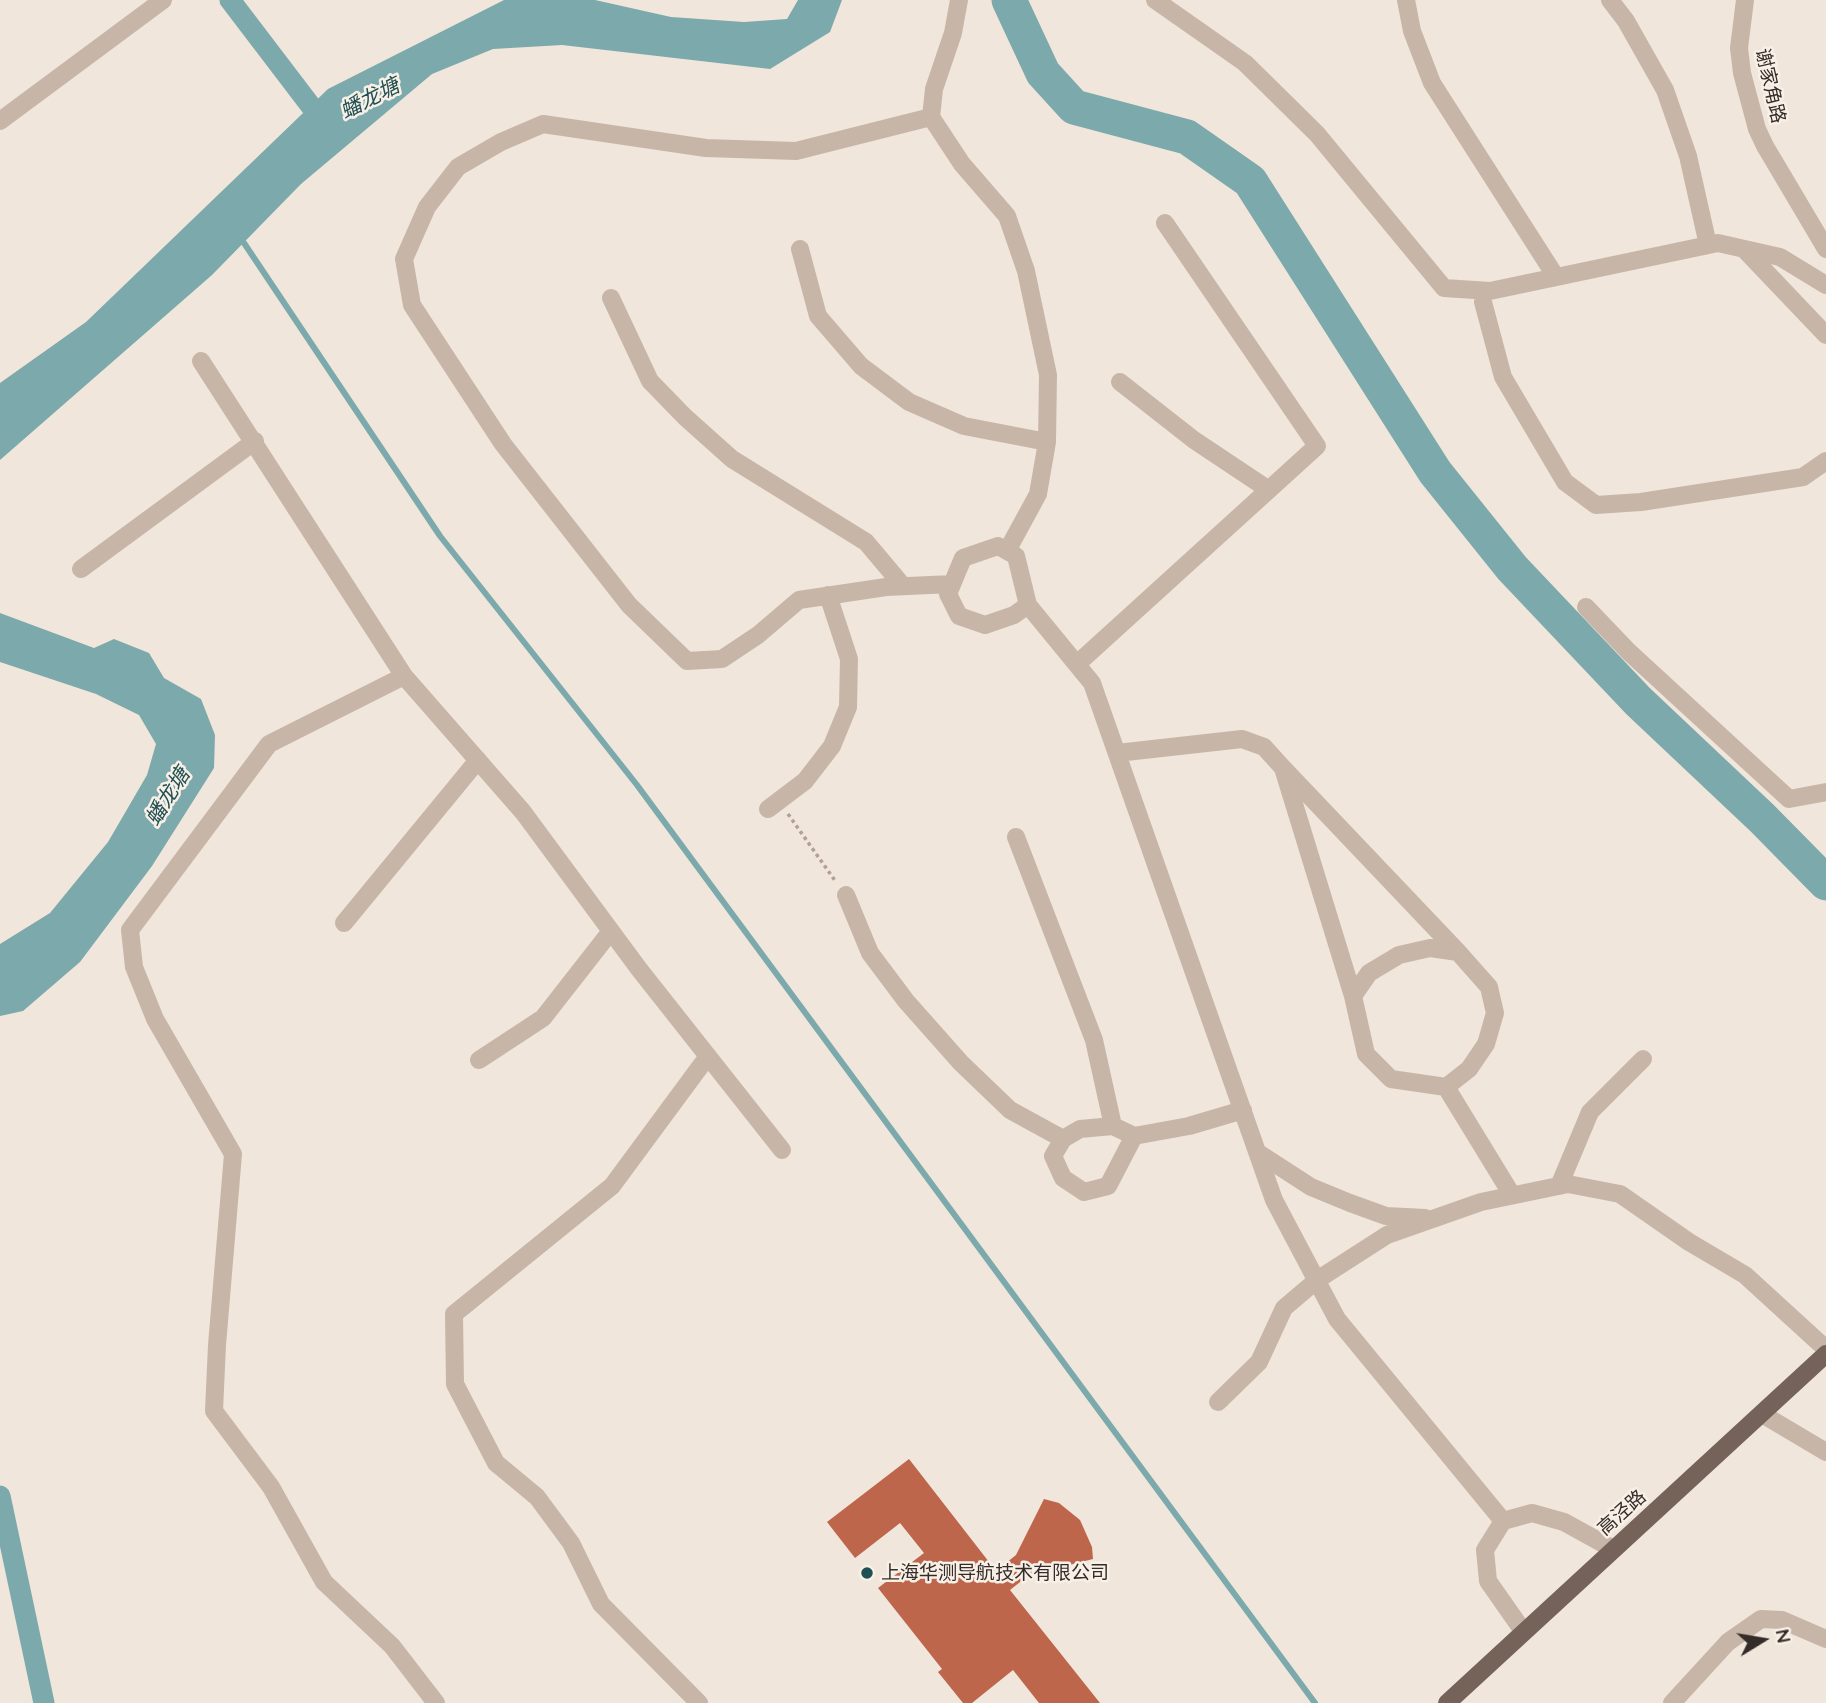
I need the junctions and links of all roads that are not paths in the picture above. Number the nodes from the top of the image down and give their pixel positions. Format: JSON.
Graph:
{"nodes":[{"id":1,"x":163,"y":0,"type":"edge"},
{"id":2,"x":959,"y":0,"type":"edge"},
{"id":3,"x":1155,"y":0,"type":"edge"},
{"id":4,"x":1406,"y":0,"type":"edge"},
{"id":5,"x":1610,"y":0,"type":"edge"},
{"id":6,"x":1745,"y":0,"type":"edge"},
{"id":7,"x":931,"y":117,"type":"junction"},
{"id":8,"x":0,"y":121,"type":"edge"},
{"id":9,"x":1165,"y":223,"type":"dead end"},
{"id":10,"x":1709,"y":245,"type":"junction"},
{"id":11,"x":800,"y":249,"type":"dead end"},
{"id":12,"x":1744,"y":249,"type":"junction"},
{"id":13,"x":1826,"y":249,"type":"edge"},
{"id":14,"x":1556,"y":277,"type":"junction"},
{"id":15,"x":1826,"y":285,"type":"edge"},
{"id":16,"x":611,"y":298,"type":"dead end"},
{"id":17,"x":1483,"y":302,"type":"dead end"},
{"id":18,"x":1826,"y":335,"type":"edge"},
{"id":19,"x":201,"y":360,"type":"dead end"},
{"id":20,"x":1120,"y":382,"type":"dead end"},
{"id":21,"x":254,"y":441,"type":"junction"},
{"id":22,"x":1047,"y":442,"type":"junction"},
{"id":23,"x":1826,"y":461,"type":"edge"},
{"id":24,"x":1269,"y":490,"type":"junction"},
{"id":25,"x":1007,"y":551,"type":"junction"},
{"id":26,"x":81,"y":569,"type":"dead end"},
{"id":27,"x":952,"y":584,"type":"junction"},
{"id":28,"x":903,"y":586,"type":"junction"},
{"id":29,"x":828,"y":596,"type":"junction"},
{"id":30,"x":1028,"y":605,"type":"junction"},
{"id":31,"x":1586,"y":607,"type":"dead end"},
{"id":32,"x":1077,"y":664,"type":"junction"},
{"id":33,"x":404,"y":676,"type":"junction"},
{"id":34,"x":1117,"y":753,"type":"junction"},
{"id":35,"x":478,"y":760,"type":"junction"},
{"id":36,"x":1283,"y":768,"type":"junction"},
{"id":37,"x":1826,"y":792,"type":"edge"},
{"id":38,"x":773,"y":805,"type":"road end"},
{"id":39,"x":1016,"y":837,"type":"dead end"},
{"id":40,"x":846,"y":895,"type":"road end"},
{"id":41,"x":344,"y":923,"type":"dead end"},
{"id":42,"x":611,"y":932,"type":"junction"},
{"id":43,"x":1458,"y":951,"type":"junction"},
{"id":44,"x":1353,"y":996,"type":"junction"},
{"id":45,"x":708,"y":1056,"type":"junction"},
{"id":46,"x":1643,"y":1059,"type":"dead end"},
{"id":47,"x":479,"y":1060,"type":"dead end"},
{"id":48,"x":1446,"y":1087,"type":"junction"},
{"id":49,"x":1242,"y":1110,"type":"junction"},
{"id":50,"x":1112,"y":1126,"type":"junction"},
{"id":51,"x":1134,"y":1136,"type":"junction"},
{"id":52,"x":1062,"y":1139,"type":"junction"},
{"id":53,"x":782,"y":1150,"type":"dead end"},
{"id":54,"x":1257,"y":1152,"type":"junction"},
{"id":55,"x":1559,"y":1186,"type":"junction"},
{"id":56,"x":1512,"y":1195,"type":"junction"},
{"id":57,"x":1435,"y":1218,"type":"junction"},
{"id":58,"x":1317,"y":1280,"type":"junction"},
{"id":59,"x":1826,"y":1349,"type":"edge"},
{"id":60,"x":1826,"y":1354,"type":"edge"},
{"id":61,"x":1218,"y":1402,"type":"dead end"},
{"id":62,"x":1762,"y":1414,"type":"junction"},
{"id":63,"x":1826,"y":1452,"type":"edge"},
{"id":64,"x":1503,"y":1521,"type":"junction"},
{"id":65,"x":1613,"y":1549,"type":"junction"},
{"id":66,"x":1523,"y":1632,"type":"junction"},
{"id":67,"x":1826,"y":1639,"type":"edge"},
{"id":68,"x":436,"y":1703,"type":"edge"},
{"id":69,"x":699,"y":1703,"type":"edge"},
{"id":70,"x":1447,"y":1703,"type":"edge"},
{"id":71,"x":1672,"y":1703,"type":"edge"}],
"edges":[{"from":1,"to":8,"type":"street"},
{"from":2,"to":7,"type":"street"},
{"from":3,"to":14,"type":"street"},
{"from":4,"to":14,"type":"street"},
{"from":5,"to":10,"type":"street"},
{"from":6,"to":13,"type":"street","name":"谢家角路"},
{"from":7,"to":22,"type":"street"},
{"from":7,"to":29,"type":"street"},
{"from":9,"to":24,"type":"street"},
{"from":10,"to":12,"type":"street"},
{"from":10,"to":14,"type":"street"},
{"from":11,"to":22,"type":"street"},
{"from":12,"to":15,"type":"street"},
{"from":12,"to":18,"type":"street"},
{"from":16,"to":28,"type":"street"},
{"from":17,"to":23,"type":"street"},
{"from":19,"to":21,"type":"street"},
{"from":20,"to":24,"type":"street"},
{"from":21,"to":26,"type":"street"},
{"from":21,"to":33,"type":"street"},
{"from":22,"to":25,"type":"street"},
{"from":24,"to":32,"type":"street"},
{"from":25,"to":27,"type":"street"},
{"from":25,"to":30,"type":"street"},
{"from":27,"to":28,"type":"street"},
{"from":27,"to":30,"type":"street"},
{"from":28,"to":29,"type":"street"},
{"from":29,"to":38,"type":"street"},
{"from":30,"to":32,"type":"street"},
{"from":31,"to":37,"type":"street"},
{"from":32,"to":34,"type":"street"},
{"from":33,"to":35,"type":"street"},
{"from":33,"to":68,"type":"street"},
{"from":34,"to":36,"type":"street"},
{"from":34,"to":49,"type":"street"},
{"from":35,"to":41,"type":"street"},
{"from":35,"to":42,"type":"street"},
{"from":36,"to":43,"type":"street"},
{"from":36,"to":44,"type":"street"},
{"from":39,"to":50,"type":"street"},
{"from":40,"to":52,"type":"street"},
{"from":42,"to":45,"type":"street"},
{"from":42,"to":47,"type":"street"},
{"from":43,"to":44,"type":"street"},
{"from":43,"to":48,"type":"street"},
{"from":44,"to":48,"type":"street"},
{"from":45,"to":53,"type":"street"},
{"from":45,"to":69,"type":"street"},
{"from":46,"to":55,"type":"street"},
{"from":48,"to":56,"type":"street"},
{"from":49,"to":51,"type":"street"},
{"from":49,"to":54,"type":"street"},
{"from":50,"to":51,"type":"street"},
{"from":50,"to":52,"type":"street"},
{"from":51,"to":52,"type":"street"},
{"from":54,"to":57,"type":"street"},
{"from":54,"to":58,"type":"street"},
{"from":55,"to":56,"type":"street"},
{"from":55,"to":59,"type":"street"},
{"from":56,"to":57,"type":"street"},
{"from":57,"to":58,"type":"street"},
{"from":58,"to":61,"type":"street"},
{"from":58,"to":64,"type":"street"},
{"from":60,"to":62,"type":"main road","name":"高泾路"},
{"from":62,"to":63,"type":"street"},
{"from":62,"to":65,"type":"main road","name":"高泾路"},
{"from":64,"to":65,"type":"street"},
{"from":64,"to":66,"type":"street"},
{"from":65,"to":66,"type":"main road","name":"高泾路"},
{"from":66,"to":70,"type":"main road","name":"高泾路"},
{"from":67,"to":71,"type":"street"}]}
